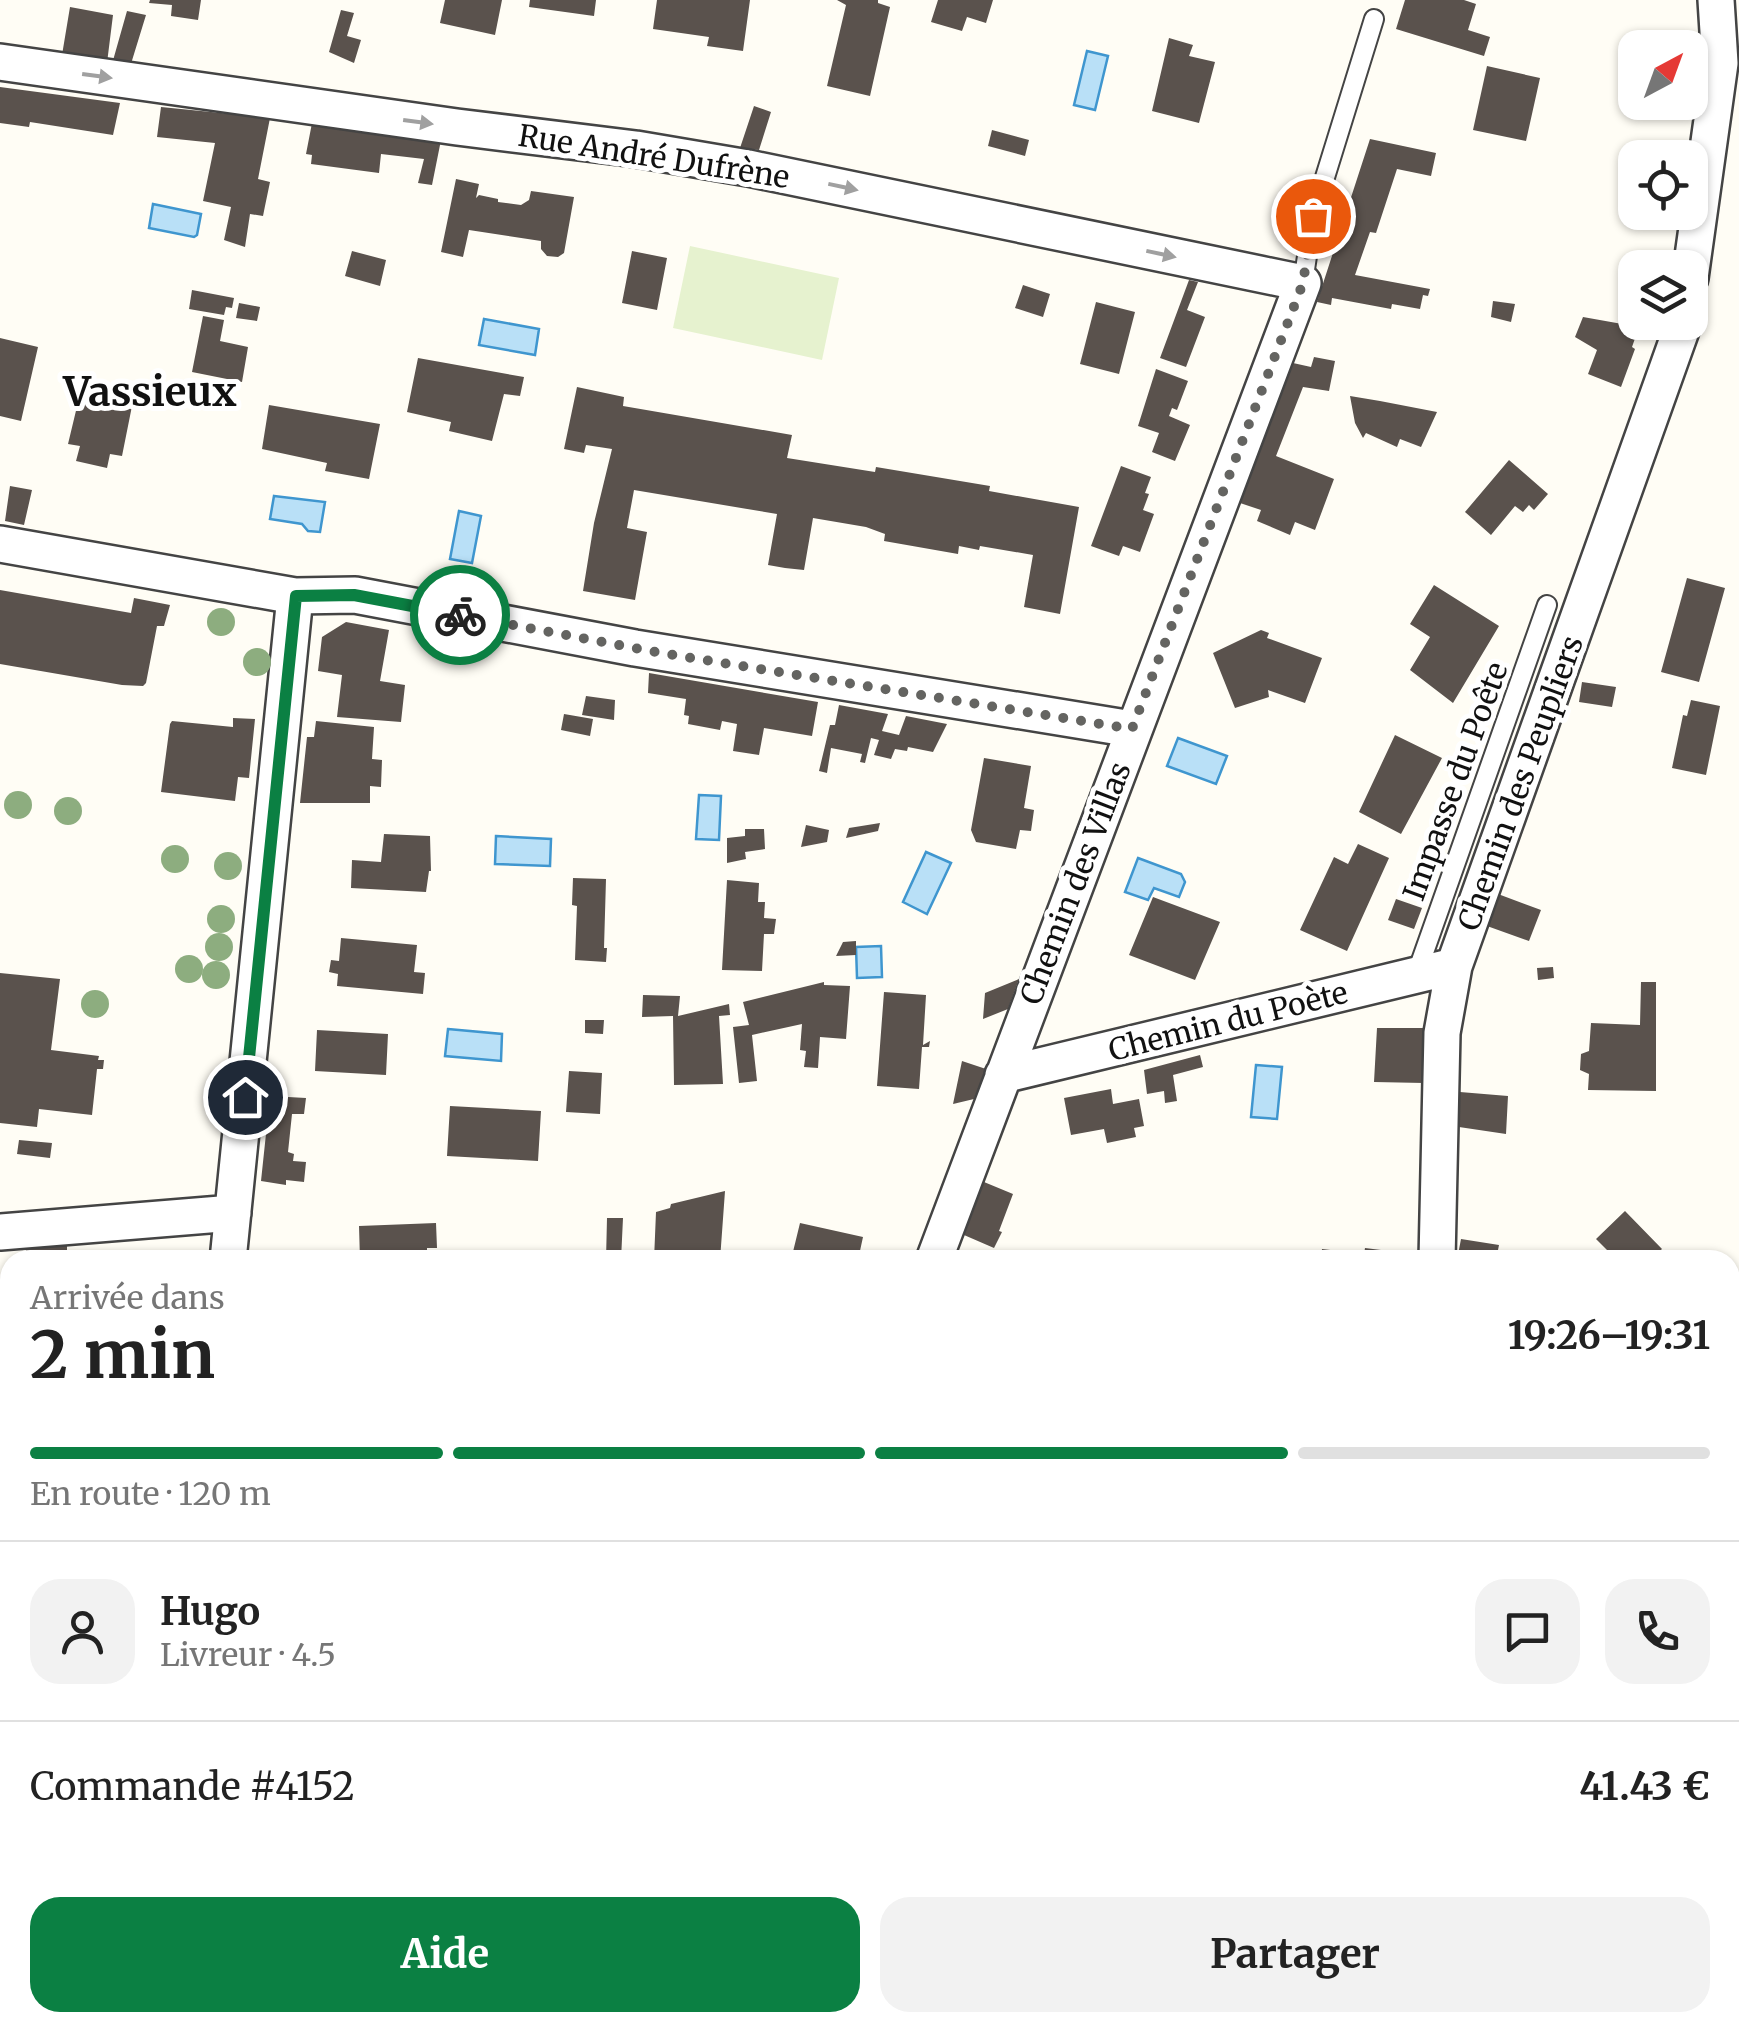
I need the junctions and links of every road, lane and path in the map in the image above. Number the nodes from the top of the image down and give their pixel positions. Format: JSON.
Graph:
{"nodes":[{"id":1,"x":1716,"y":0,"type":"edge"},
{"id":2,"x":1374,"y":19,"type":"dead end"},
{"id":3,"x":0,"y":62,"type":"edge"},
{"id":4,"x":1694,"y":250,"type":"edge"},
{"id":5,"x":1303,"y":283,"type":"junction"},
{"id":6,"x":1678,"y":340,"type":"edge"},
{"id":7,"x":0,"y":544,"type":"edge"},
{"id":8,"x":296,"y":596,"type":"junction"},
{"id":9,"x":1547,"y":604,"type":"dead end"},
{"id":10,"x":1132,"y":729,"type":"junction"},
{"id":11,"x":1454,"y":966,"type":"junction"},
{"id":12,"x":1416,"y":975,"type":"junction"},
{"id":13,"x":1003,"y":1076,"type":"junction"},
{"id":14,"x":234,"y":1213,"type":"junction"},
{"id":15,"x":0,"y":1232,"type":"edge"},
{"id":16,"x":229,"y":1250,"type":"edge"},
{"id":17,"x":938,"y":1250,"type":"edge"},
{"id":18,"x":1437,"y":1250,"type":"edge"}],
"edges":[{"from":1,"to":4,"type":"street"},
{"from":2,"to":5,"type":"lane"},
{"from":3,"to":5,"type":"street","name":"Rue André Dufrène","one_way":true},
{"from":5,"to":10,"type":"street","name":"Chemin des Villas"},
{"from":6,"to":11,"type":"street","name":"Chemin des Peupliers"},
{"from":7,"to":8,"type":"street"},
{"from":8,"to":10,"type":"street"},
{"from":8,"to":14,"type":"street"},
{"from":9,"to":12,"type":"lane","name":"Impasse du Poête"},
{"from":10,"to":13,"type":"street","name":"Chemin des Villas"},
{"from":11,"to":12,"type":"street","name":"Chemin du Poète"},
{"from":11,"to":18,"type":"street","name":"Chemin des Peupliers"},
{"from":12,"to":13,"type":"street","name":"Chemin du Poète"},
{"from":13,"to":17,"type":"street","name":"Chemin des Villas"},
{"from":14,"to":15,"type":"street"},
{"from":14,"to":16,"type":"street"}]}
